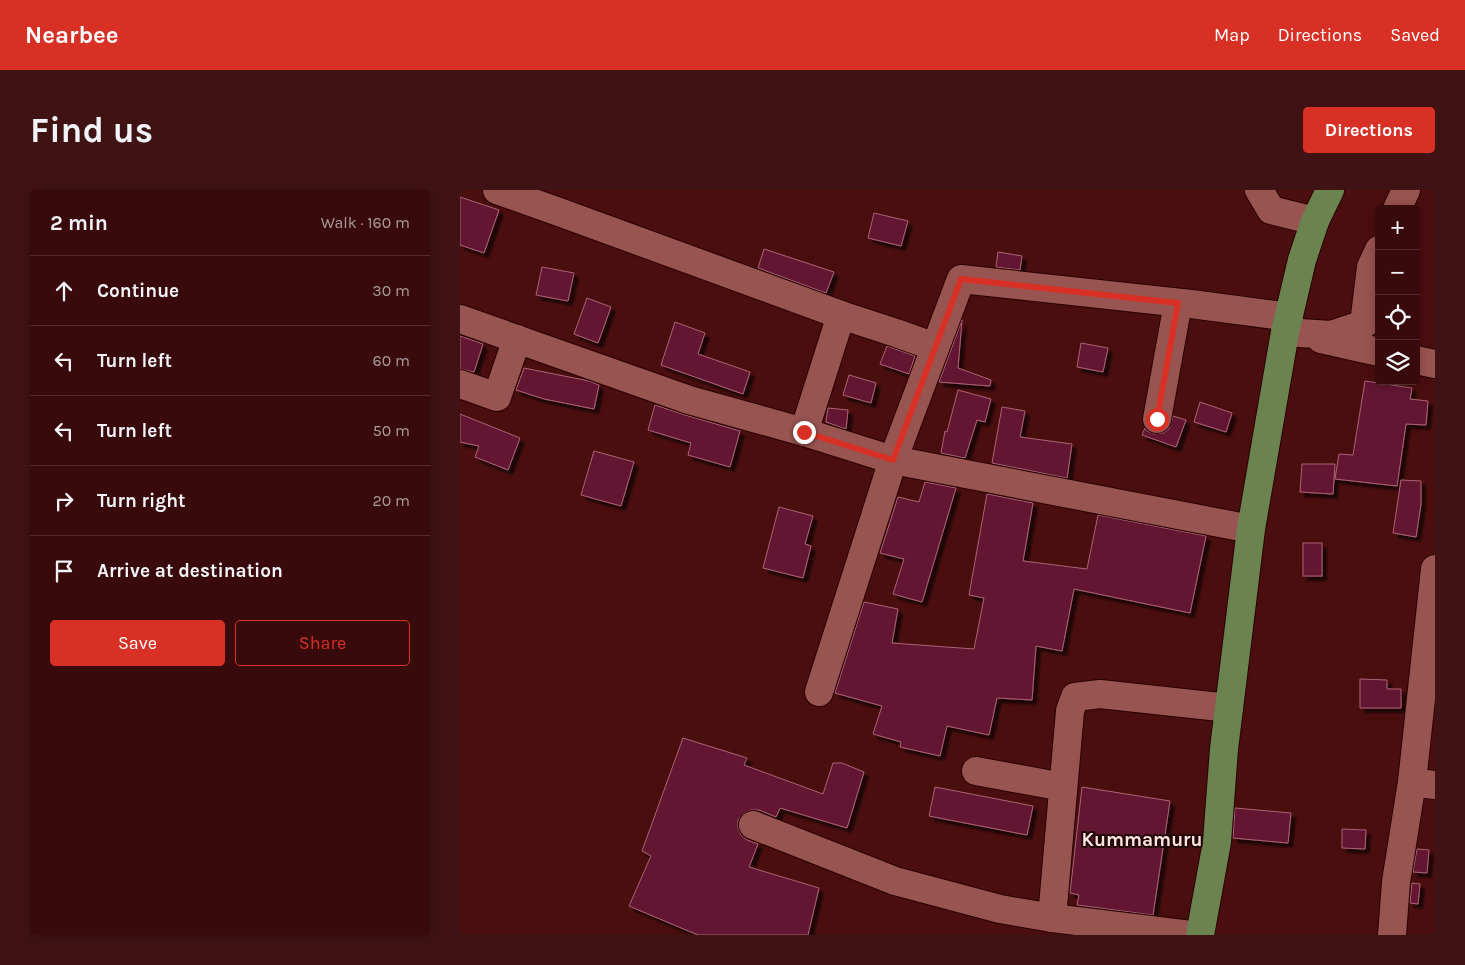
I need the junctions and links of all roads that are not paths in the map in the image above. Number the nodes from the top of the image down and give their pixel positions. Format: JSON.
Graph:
{"nodes":[{"id":1,"x":496,"y":190,"type":"edge"},
{"id":2,"x":1259,"y":190,"type":"edge"},
{"id":3,"x":1330,"y":190,"type":"edge"},
{"id":4,"x":1406,"y":190,"type":"edge"},
{"id":5,"x":1400,"y":205,"type":"edge"},
{"id":6,"x":1315,"y":221,"type":"junction"},
{"id":7,"x":1375,"y":260,"type":"edge"},
{"id":8,"x":1178,"y":303,"type":"junction"},
{"id":9,"x":841,"y":315,"type":"junction"},
{"id":10,"x":460,"y":319,"type":"edge"},
{"id":11,"x":1287,"y":324,"type":"junction"},
{"id":12,"x":517,"y":339,"type":"junction"},
{"id":13,"x":936,"y":347,"type":"junction"},
{"id":14,"x":1375,"y":351,"type":"edge"},
{"id":15,"x":1420,"y":361,"type":"edge"},
{"id":16,"x":1435,"y":364,"type":"edge"},
{"id":17,"x":460,"y":384,"type":"edge"},
{"id":18,"x":1157,"y":419,"type":"dead end"},
{"id":19,"x":804,"y":432,"type":"junction"},
{"id":20,"x":893,"y":460,"type":"junction"},
{"id":21,"x":1250,"y":529,"type":"junction"},
{"id":22,"x":1435,"y":569,"type":"edge"},
{"id":23,"x":1432,"y":624,"type":"edge"},
{"id":24,"x":819,"y":692,"type":"dead end"},
{"id":25,"x":1229,"y":708,"type":"junction"},
{"id":26,"x":976,"y":771,"type":"dead end"},
{"id":27,"x":1423,"y":784,"type":"edge"},
{"id":28,"x":1063,"y":787,"type":"junction"},
{"id":29,"x":753,"y":825,"type":"dead end"},
{"id":30,"x":1052,"y":918,"type":"junction"},
{"id":31,"x":1395,"y":934,"type":"edge"},
{"id":32,"x":1191,"y":935,"type":"edge"},
{"id":33,"x":1200,"y":935,"type":"edge"}],
"edges":[{"from":1,"to":9,"type":"street"},
{"from":2,"to":6,"type":"street"},
{"from":3,"to":6,"type":"main road"},
{"from":4,"to":5,"type":"street"},
{"from":6,"to":11,"type":"main road"},
{"from":7,"to":11,"type":"street"},
{"from":8,"to":11,"type":"street"},
{"from":8,"to":13,"type":"street"},
{"from":8,"to":18,"type":"street"},
{"from":9,"to":13,"type":"street"},
{"from":9,"to":19,"type":"street"},
{"from":10,"to":12,"type":"street"},
{"from":11,"to":14,"type":"street"},
{"from":11,"to":21,"type":"main road"},
{"from":12,"to":17,"type":"street"},
{"from":12,"to":19,"type":"street"},
{"from":13,"to":20,"type":"street"},
{"from":15,"to":16,"type":"street"},
{"from":19,"to":20,"type":"street"},
{"from":20,"to":21,"type":"street"},
{"from":20,"to":24,"type":"street"},
{"from":21,"to":25,"type":"main road"},
{"from":22,"to":23,"type":"street"},
{"from":23,"to":27,"type":"street"},
{"from":25,"to":28,"type":"street"},
{"from":25,"to":33,"type":"main road"},
{"from":26,"to":28,"type":"street"},
{"from":27,"to":31,"type":"street"},
{"from":28,"to":30,"type":"street"},
{"from":29,"to":30,"type":"street"},
{"from":30,"to":32,"type":"street"}]}
